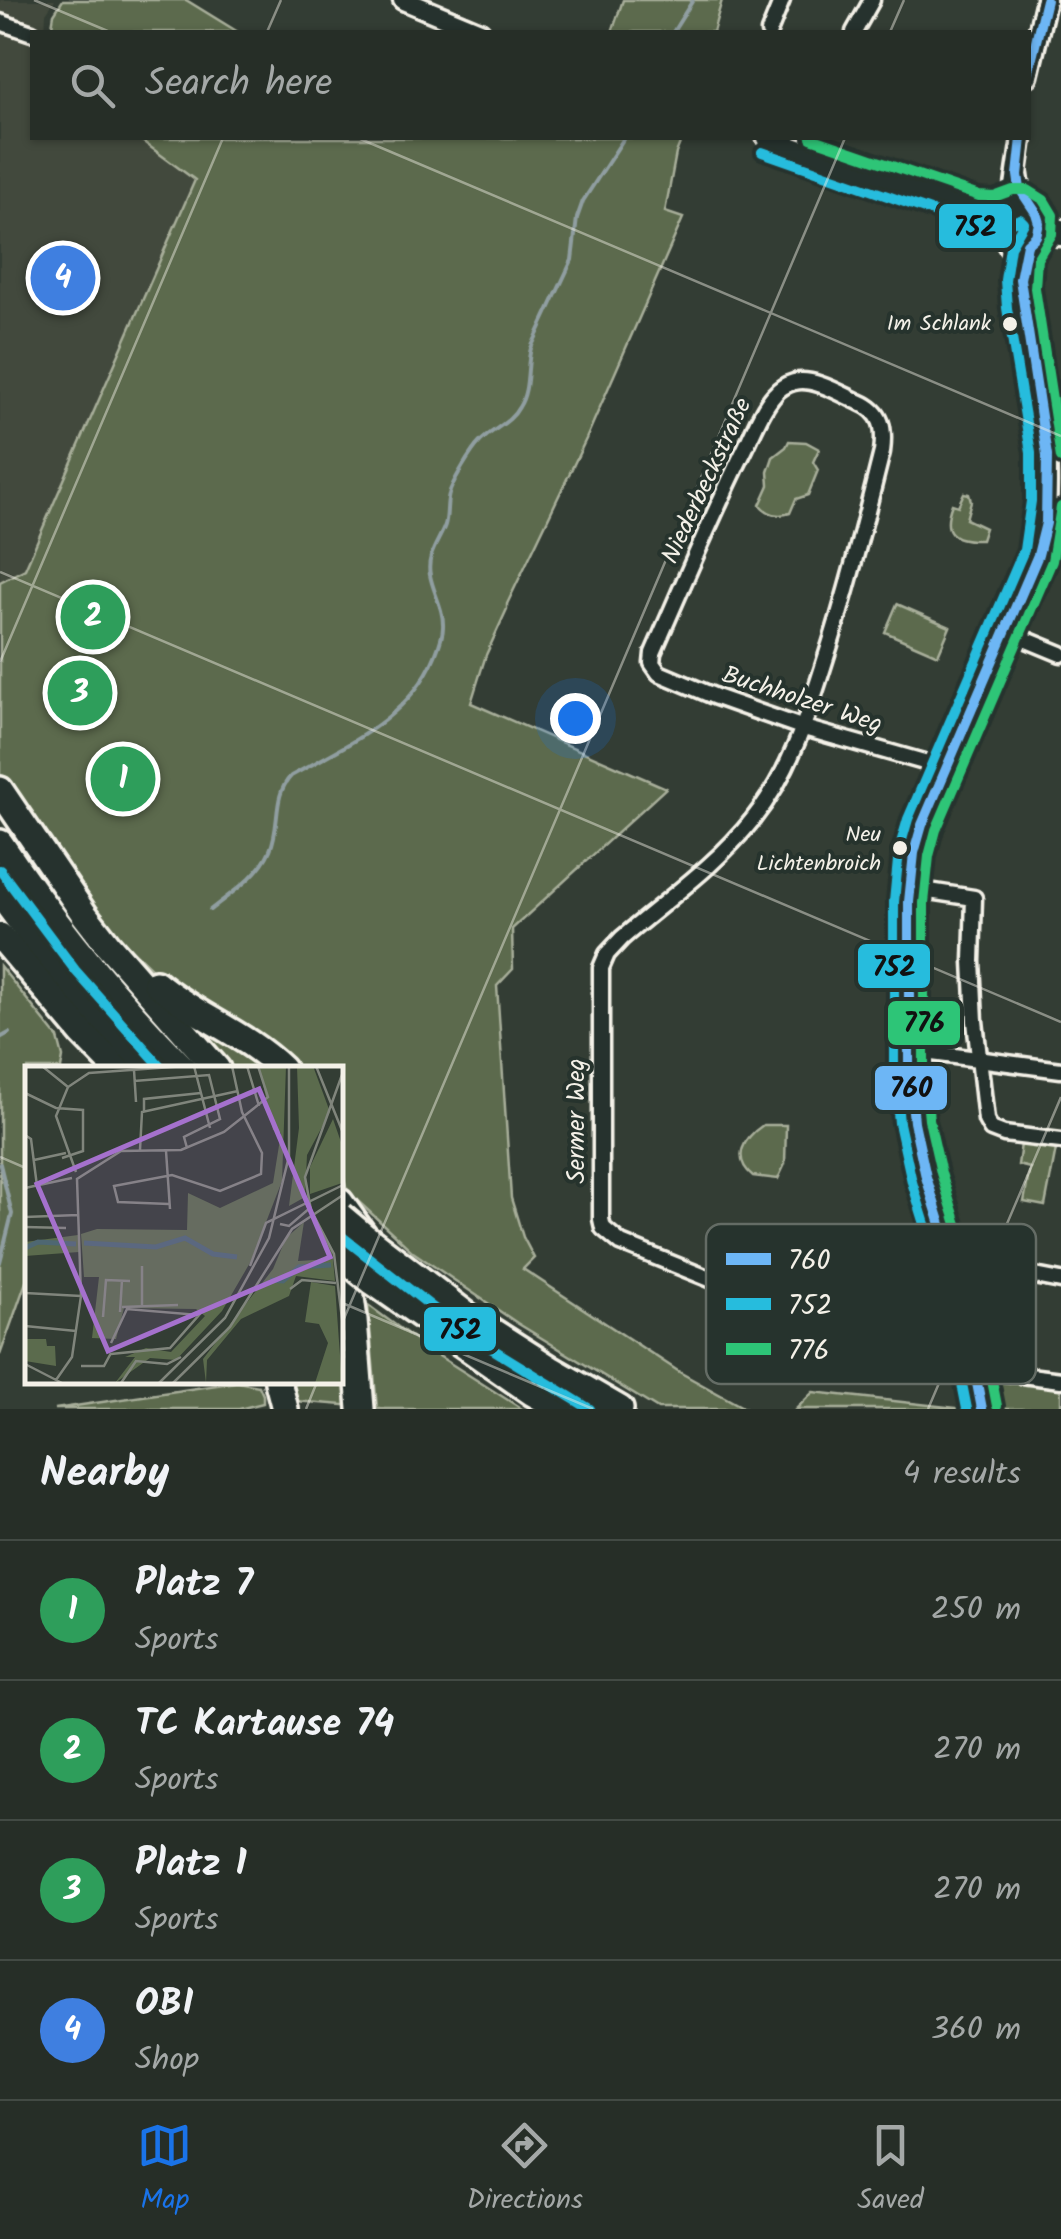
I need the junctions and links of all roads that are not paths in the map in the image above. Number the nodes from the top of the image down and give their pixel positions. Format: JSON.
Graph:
{"nodes":[{"id":1,"x":403,"y":0,"type":"edge"},
{"id":2,"x":782,"y":0,"type":"edge"},
{"id":3,"x":872,"y":0,"type":"edge"},
{"id":4,"x":1046,"y":0,"type":"edge"},
{"id":5,"x":0,"y":22,"type":"edge"},
{"id":6,"x":475,"y":30,"type":"edge"},
{"id":7,"x":771,"y":30,"type":"edge"},
{"id":8,"x":855,"y":30,"type":"edge"},
{"id":9,"x":30,"y":31,"type":"edge"},
{"id":10,"x":1031,"y":63,"type":"edge"},
{"id":11,"x":1022,"y":140,"type":"edge"},
{"id":12,"x":803,"y":143,"type":"edge"},
{"id":13,"x":1010,"y":212,"type":"junction"},
{"id":14,"x":1061,"y":227,"type":"edge"},
{"id":15,"x":1027,"y":236,"type":"junction"},
{"id":16,"x":1061,"y":238,"type":"edge"},
{"id":17,"x":1054,"y":472,"type":"edge"},
{"id":18,"x":1006,"y":631,"type":"junction"},
{"id":19,"x":1061,"y":654,"type":"edge"},
{"id":20,"x":652,"y":662,"type":"joint"},
{"id":21,"x":804,"y":728,"type":"junction"},
{"id":22,"x":945,"y":768,"type":"junction"},
{"id":23,"x":0,"y":790,"type":"edge"},
{"id":24,"x":0,"y":843,"type":"edge"},
{"id":25,"x":910,"y":888,"type":"junction"},
{"id":26,"x":0,"y":894,"type":"edge"},
{"id":27,"x":78,"y":905,"type":"junction"},
{"id":28,"x":0,"y":936,"type":"edge"},
{"id":29,"x":0,"y":950,"type":"edge"},
{"id":30,"x":910,"y":1050,"type":"junction"},
{"id":31,"x":978,"y":1057,"type":"junction"},
{"id":32,"x":95,"y":1066,"type":"edge"},
{"id":33,"x":114,"y":1066,"type":"edge"},
{"id":34,"x":140,"y":1066,"type":"edge"},
{"id":35,"x":181,"y":1066,"type":"edge"},
{"id":36,"x":214,"y":1066,"type":"edge"},
{"id":37,"x":278,"y":1066,"type":"edge"},
{"id":38,"x":1061,"y":1070,"type":"edge"},
{"id":39,"x":1061,"y":1142,"type":"edge"},
{"id":40,"x":342,"y":1205,"type":"edge"},
{"id":41,"x":342,"y":1217,"type":"edge"},
{"id":42,"x":941,"y":1224,"type":"edge"},
{"id":43,"x":342,"y":1230,"type":"edge"},
{"id":44,"x":364,"y":1237,"type":"junction"},
{"id":45,"x":342,"y":1256,"type":"edge"},
{"id":46,"x":1036,"y":1276,"type":"edge"},
{"id":47,"x":706,"y":1277,"type":"edge"},
{"id":48,"x":1061,"y":1281,"type":"edge"},
{"id":49,"x":1036,"y":1377,"type":"edge"},
{"id":50,"x":1061,"y":1380,"type":"edge"},
{"id":51,"x":279,"y":1384,"type":"edge"},
{"id":52,"x":977,"y":1384,"type":"edge"},
{"id":53,"x":285,"y":1409,"type":"edge"},
{"id":54,"x":361,"y":1409,"type":"edge"},
{"id":55,"x":561,"y":1409,"type":"edge"},
{"id":56,"x":620,"y":1409,"type":"edge"},
{"id":57,"x":982,"y":1409,"type":"edge"}],
"edges":[{"from":1,"to":6,"type":"street"},
{"from":2,"to":7,"type":"street"},
{"from":3,"to":8,"type":"street"},
{"from":4,"to":10,"type":"street"},
{"from":5,"to":9,"type":"street"},
{"from":11,"to":13,"type":"street"},
{"from":12,"to":13,"type":"street"},
{"from":13,"to":15,"type":"street"},
{"from":13,"to":15,"type":"street"},
{"from":14,"to":15,"type":"street"},
{"from":15,"to":16,"type":"street"},
{"from":15,"to":17,"type":"street"},
{"from":17,"to":18,"type":"street"},
{"from":18,"to":19,"type":"street"},
{"from":18,"to":22,"type":"street"},
{"from":20,"to":21,"type":"street","name":"Buchholzer Weg"},
{"from":20,"to":21,"type":"street","name":"Niederbeckstraße"},
{"from":21,"to":22,"type":"street","name":"Buchholzer Weg"},
{"from":21,"to":47,"type":"street","name":"Sermer Weg"},
{"from":22,"to":25,"type":"street"},
{"from":23,"to":27,"type":"highway"},
{"from":24,"to":35,"type":"highway"},
{"from":25,"to":30,"type":"street"},
{"from":25,"to":31,"type":"street"},
{"from":26,"to":34,"type":"highway"},
{"from":27,"to":36,"type":"highway"},
{"from":27,"to":37,"type":"highway"},
{"from":28,"to":33,"type":"highway"},
{"from":29,"to":32,"type":"highway"},
{"from":30,"to":31,"type":"street"},
{"from":30,"to":42,"type":"street"},
{"from":31,"to":38,"type":"street"},
{"from":31,"to":39,"type":"street"},
{"from":40,"to":44,"type":"highway","bridge":true},
{"from":41,"to":44,"type":"highway","bridge":true},
{"from":43,"to":54,"type":"highway"},
{"from":44,"to":56,"type":"highway"},
{"from":45,"to":55,"type":"highway","bridge":true},
{"from":46,"to":48,"type":"street"},
{"from":49,"to":50,"type":"street"},
{"from":51,"to":53,"type":"highway"},
{"from":52,"to":57,"type":"street"}]}
